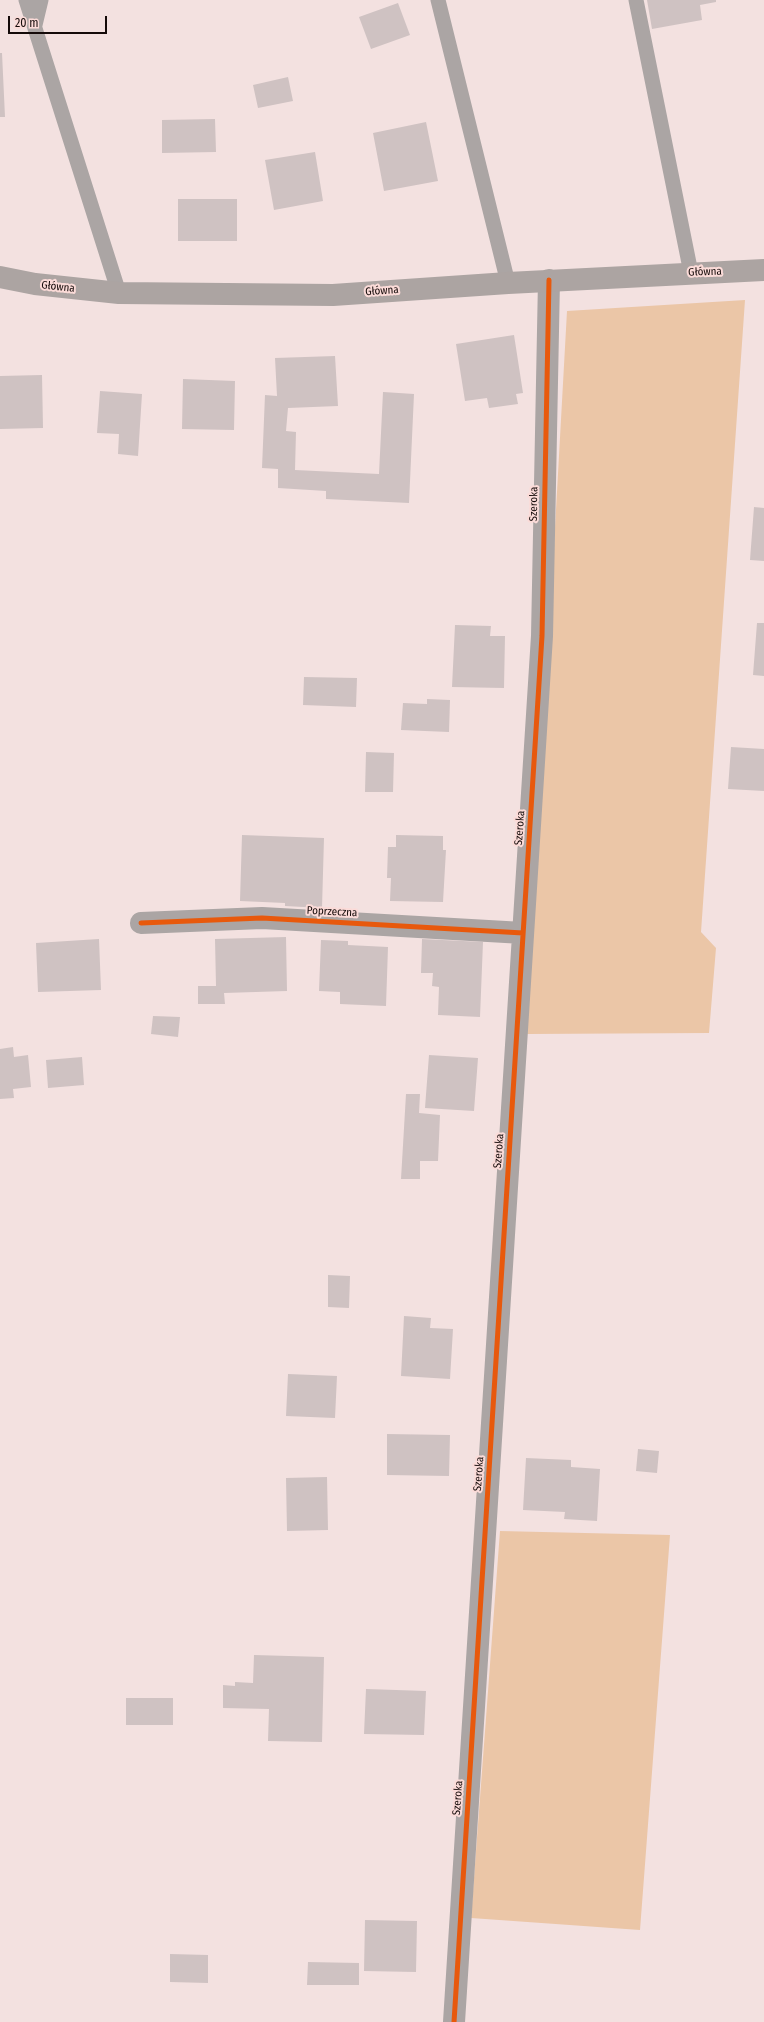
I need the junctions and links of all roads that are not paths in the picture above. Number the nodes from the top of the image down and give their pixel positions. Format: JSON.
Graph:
{"nodes":[{"id":1,"x":26,"y":0,"type":"edge"},
{"id":2,"x":41,"y":0,"type":"edge"},
{"id":3,"x":438,"y":0,"type":"edge"},
{"id":4,"x":636,"y":0,"type":"edge"},
{"id":5,"x":35,"y":26,"type":"junction"},
{"id":6,"x":764,"y":270,"type":"edge"},
{"id":7,"x":691,"y":273,"type":"junction"},
{"id":8,"x":0,"y":277,"type":"edge"},
{"id":9,"x":548,"y":280,"type":"junction"},
{"id":10,"x":508,"y":283,"type":"junction"},
{"id":11,"x":119,"y":293,"type":"junction"},
{"id":12,"x":141,"y":923,"type":"dead end"},
{"id":13,"x":523,"y":933,"type":"junction"},
{"id":14,"x":454,"y":2022,"type":"edge"}],
"edges":[{"from":1,"to":5,"type":"lane"},
{"from":2,"to":5,"type":"lane"},
{"from":3,"to":10,"type":"lane"},
{"from":4,"to":7,"type":"lane"},
{"from":5,"to":11,"type":"lane"},
{"from":6,"to":7,"type":"main road","name":"Główna"},
{"from":7,"to":9,"type":"main road","name":"Główna"},
{"from":8,"to":11,"type":"main road","name":"Główna"},
{"from":9,"to":10,"type":"main road","name":"Główna"},
{"from":9,"to":13,"type":"street","name":"Szeroka"},
{"from":10,"to":11,"type":"main road","name":"Główna"},
{"from":12,"to":13,"type":"street","name":"Poprzeczna"},
{"from":13,"to":14,"type":"street","name":"Szeroka"}]}
